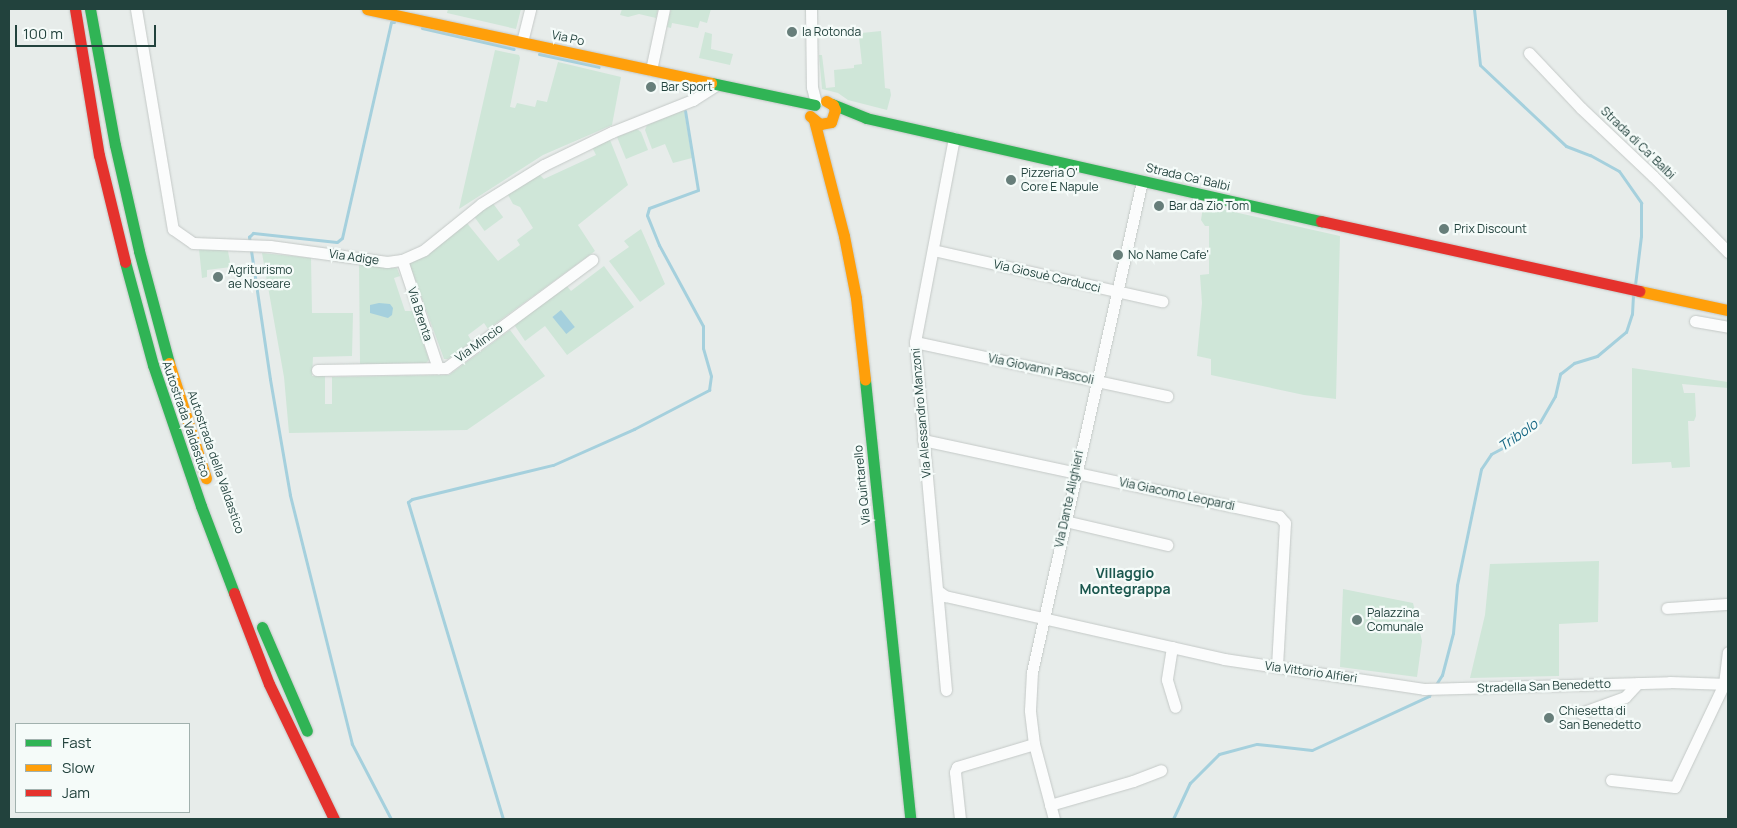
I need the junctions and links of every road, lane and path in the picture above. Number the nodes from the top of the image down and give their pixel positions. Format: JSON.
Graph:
{"nodes":[{"id":1,"x":75,"y":9,"type":"edge"},
{"id":2,"x":90,"y":9,"type":"edge"},
{"id":3,"x":136,"y":9,"type":"edge"},
{"id":4,"x":367,"y":9,"type":"edge"},
{"id":5,"x":530,"y":9,"type":"edge"},
{"id":6,"x":664,"y":9,"type":"edge"},
{"id":7,"x":811,"y":9,"type":"edge"},
{"id":8,"x":522,"y":42,"type":"junction"},
{"id":9,"x":1529,"y":53,"type":"dead end"},
{"id":10,"x":650,"y":70,"type":"junction"},
{"id":11,"x":716,"y":84,"type":"junction"},
{"id":12,"x":763,"y":95,"type":"junction"},
{"id":13,"x":823,"y":103,"type":"junction"},
{"id":14,"x":866,"y":118,"type":"junction"},
{"id":15,"x":813,"y":119,"type":"junction"},
{"id":16,"x":831,"y":122,"type":"junction"},
{"id":17,"x":954,"y":138,"type":"junction"},
{"id":18,"x":822,"y":152,"type":"junction"},
{"id":19,"x":1142,"y":181,"type":"junction"},
{"id":20,"x":933,"y":250,"type":"junction"},
{"id":21,"x":1728,"y":252,"type":"edge"},
{"id":22,"x":402,"y":260,"type":"junction"},
{"id":23,"x":592,"y":260,"type":"dead end"},
{"id":24,"x":1116,"y":291,"type":"junction"},
{"id":25,"x":1162,"y":301,"type":"dead end"},
{"id":26,"x":1728,"y":310,"type":"edge"},
{"id":27,"x":1695,"y":321,"type":"dead end"},
{"id":28,"x":1728,"y":327,"type":"edge"},
{"id":29,"x":915,"y":342,"type":"junction"},
{"id":30,"x":438,"y":368,"type":"junction"},
{"id":31,"x":318,"y":370,"type":"dead end"},
{"id":32,"x":1096,"y":381,"type":"junction"},
{"id":33,"x":1167,"y":396,"type":"dead end"},
{"id":34,"x":923,"y":440,"type":"junction"},
{"id":35,"x":1075,"y":472,"type":"junction"},
{"id":36,"x":209,"y":487,"type":"dead end"},
{"id":37,"x":1065,"y":521,"type":"junction"},
{"id":38,"x":1166,"y":545,"type":"dead end"},
{"id":39,"x":938,"y":591,"type":"junction"},
{"id":40,"x":1728,"y":604,"type":"edge"},
{"id":41,"x":1667,"y":608,"type":"dead end"},
{"id":42,"x":256,"y":614,"type":"dead end"},
{"id":43,"x":1043,"y":618,"type":"junction"},
{"id":44,"x":1172,"y":647,"type":"junction"},
{"id":45,"x":1728,"y":652,"type":"edge"},
{"id":46,"x":1277,"y":667,"type":"junction"},
{"id":47,"x":1638,"y":683,"type":"junction"},
{"id":48,"x":1726,"y":684,"type":"edge"},
{"id":49,"x":1451,"y":689,"type":"joint"},
{"id":50,"x":946,"y":690,"type":"dead end"},
{"id":51,"x":1175,"y":707,"type":"dead end"},
{"id":52,"x":1581,"y":713,"type":"dead end"},
{"id":53,"x":310,"y":740,"type":"dead end"},
{"id":54,"x":1034,"y":744,"type":"junction"},
{"id":55,"x":1161,"y":770,"type":"dead end"},
{"id":56,"x":1611,"y":780,"type":"dead end"},
{"id":57,"x":1050,"y":805,"type":"junction"},
{"id":58,"x":334,"y":819,"type":"edge"},
{"id":59,"x":910,"y":819,"type":"edge"},
{"id":60,"x":960,"y":819,"type":"edge"},
{"id":61,"x":1054,"y":819,"type":"edge"}],
"edges":[{"from":1,"to":58,"type":"main road","name":"Autostrada Valdastico"},
{"from":2,"to":36,"type":"main road","name":"Autostrada della Valdastico"},
{"from":3,"to":22,"type":"street","name":"Via Adige"},
{"from":4,"to":8,"type":"main road","name":"Via Po"},
{"from":5,"to":8,"type":"street"},
{"from":6,"to":10,"type":"street"},
{"from":7,"to":13,"type":"street"},
{"from":8,"to":10,"type":"main road","name":"Via Po"},
{"from":9,"to":21,"type":"street","name":"Strada di Ca' Balbi"},
{"from":10,"to":11,"type":"main road","name":"Via Po"},
{"from":11,"to":12,"type":"main road","name":"Via Po"},
{"from":11,"to":22,"type":"street","name":"Via Adige"},
{"from":12,"to":13,"type":"main road","name":"Via Po"},
{"from":12,"to":15,"type":"main road","name":"Via Po"},
{"from":13,"to":14,"type":"main road","name":"Strada Ca' Balbi"},
{"from":13,"to":15,"type":"main road"},
{"from":13,"to":16,"type":"main road"},
{"from":14,"to":16,"type":"main road","name":"Strada Ca' Balbi"},
{"from":14,"to":17,"type":"main road","name":"Strada Ca' Balbi"},
{"from":15,"to":16,"type":"main road","name":"Via Po"},
{"from":15,"to":18,"type":"main road","name":"Via Quintarello"},
{"from":16,"to":18,"type":"main road","name":"Via Quintarello"},
{"from":17,"to":19,"type":"main road","name":"Strada Ca' Balbi"},
{"from":17,"to":20,"type":"street","name":"Via Alessandro Manzoni"},
{"from":18,"to":59,"type":"main road","name":"Via Quintarello"},
{"from":19,"to":24,"type":"street","name":"Via Dante Alighieri"},
{"from":19,"to":26,"type":"main road","name":"Strada Ca' Balbi"},
{"from":20,"to":24,"type":"street","name":"Via Giosuè Carducci"},
{"from":20,"to":29,"type":"street","name":"Via Alessandro Manzoni"},
{"from":22,"to":30,"type":"street","name":"Via Brenta"},
{"from":23,"to":30,"type":"street","name":"Via Mincio"},
{"from":24,"to":25,"type":"street","name":"Via Giosuè Carducci"},
{"from":24,"to":32,"type":"street","name":"Via Dante Alighieri"},
{"from":27,"to":28,"type":"street"},
{"from":29,"to":32,"type":"street","name":"Via Giovanni Pascoli"},
{"from":29,"to":34,"type":"street","name":"Via Alessandro Manzoni"},
{"from":30,"to":31,"type":"street","name":"Via Mincio"},
{"from":32,"to":33,"type":"street","name":"Via Giovanni Pascoli"},
{"from":32,"to":35,"type":"street","name":"Via Dante Alighieri"},
{"from":34,"to":35,"type":"street","name":"Via Giacomo Leopardi"},
{"from":34,"to":39,"type":"street","name":"Via Alessandro Manzoni"},
{"from":35,"to":37,"type":"street","name":"Via Dante Alighieri"},
{"from":35,"to":46,"type":"street","name":"Via Giacomo Leopardi"},
{"from":37,"to":38,"type":"street"},
{"from":37,"to":43,"type":"street","name":"Via Dante Alighieri"},
{"from":39,"to":43,"type":"street","name":"Via Vittorio Alfieri"},
{"from":39,"to":50,"type":"street","name":"Via Alessandro Manzoni"},
{"from":40,"to":41,"type":"street"},
{"from":42,"to":53,"type":"main road"},
{"from":43,"to":44,"type":"street","name":"Via Vittorio Alfieri"},
{"from":43,"to":54,"type":"street","name":"Via Dante Alighieri"},
{"from":44,"to":46,"type":"street","name":"Via Vittorio Alfieri"},
{"from":44,"to":51,"type":"street"},
{"from":45,"to":48,"type":"street"},
{"from":46,"to":49,"type":"street","name":"Via Vittorio Alfieri"},
{"from":47,"to":48,"type":"street","name":"Stradella San Benedetto"},
{"from":47,"to":49,"type":"street","name":"Stradella San Benedetto"},
{"from":47,"to":52,"type":"street","name":"Stradella San Benedetto"},
{"from":48,"to":56,"type":"street"},
{"from":54,"to":57,"type":"street","name":"Via Dante Alighieri"},
{"from":54,"to":60,"type":"street"},
{"from":55,"to":57,"type":"street"},
{"from":57,"to":61,"type":"street","name":"Via Dante Alighieri"}]}
